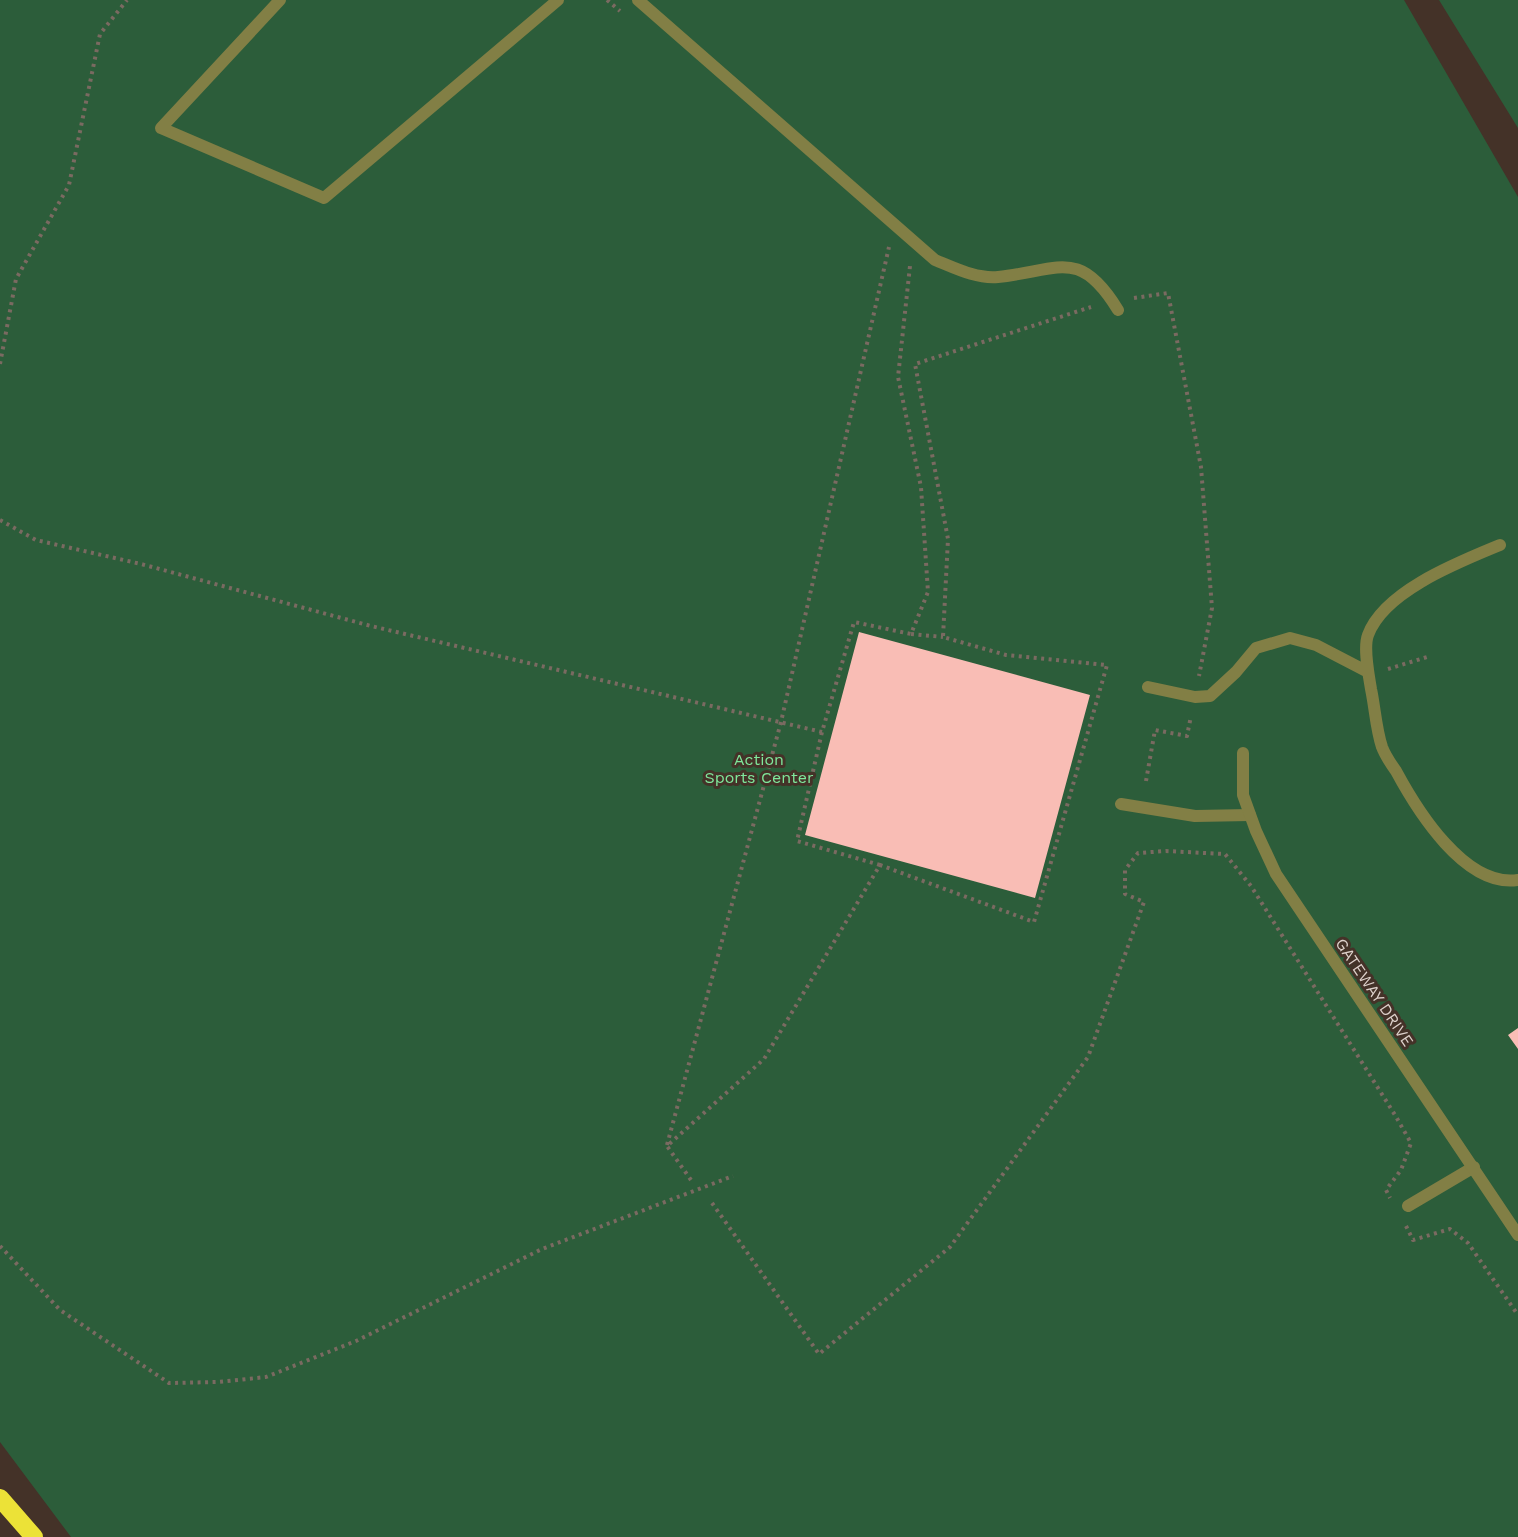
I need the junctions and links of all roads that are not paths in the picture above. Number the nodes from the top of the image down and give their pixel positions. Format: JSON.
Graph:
{"nodes":[{"id":1,"x":280,"y":0,"type":"edge"},
{"id":2,"x":558,"y":0,"type":"edge"},
{"id":3,"x":638,"y":0,"type":"edge"},
{"id":4,"x":1118,"y":310,"type":"dead end"},
{"id":5,"x":1500,"y":545,"type":"dead end"},
{"id":6,"x":1368,"y":672,"type":"junction"},
{"id":7,"x":1148,"y":687,"type":"dead end"},
{"id":8,"x":1243,"y":753,"type":"dead end"},
{"id":9,"x":1121,"y":804,"type":"dead end"},
{"id":10,"x":1250,"y":815,"type":"junction"},
{"id":11,"x":1518,"y":880,"type":"edge"},
{"id":12,"x":1474,"y":1167,"type":"junction"},
{"id":13,"x":1408,"y":1206,"type":"dead end"},
{"id":14,"x":1518,"y":1235,"type":"edge"},
{"id":15,"x":0,"y":1498,"type":"edge"},
{"id":16,"x":34,"y":1537,"type":"edge"}],
"edges":[{"from":1,"to":2,"type":"street"},
{"from":3,"to":4,"type":"street"},
{"from":5,"to":6,"type":"street"},
{"from":6,"to":7,"type":"street"},
{"from":6,"to":11,"type":"street"},
{"from":8,"to":10,"type":"street","name":"GATEWAY DRIVE"},
{"from":9,"to":10,"type":"street"},
{"from":10,"to":12,"type":"street","name":"GATEWAY DRIVE"},
{"from":12,"to":13,"type":"street"},
{"from":12,"to":14,"type":"street","name":"GATEWAY DRIVE"},
{"from":15,"to":16,"type":"highway"}]}
